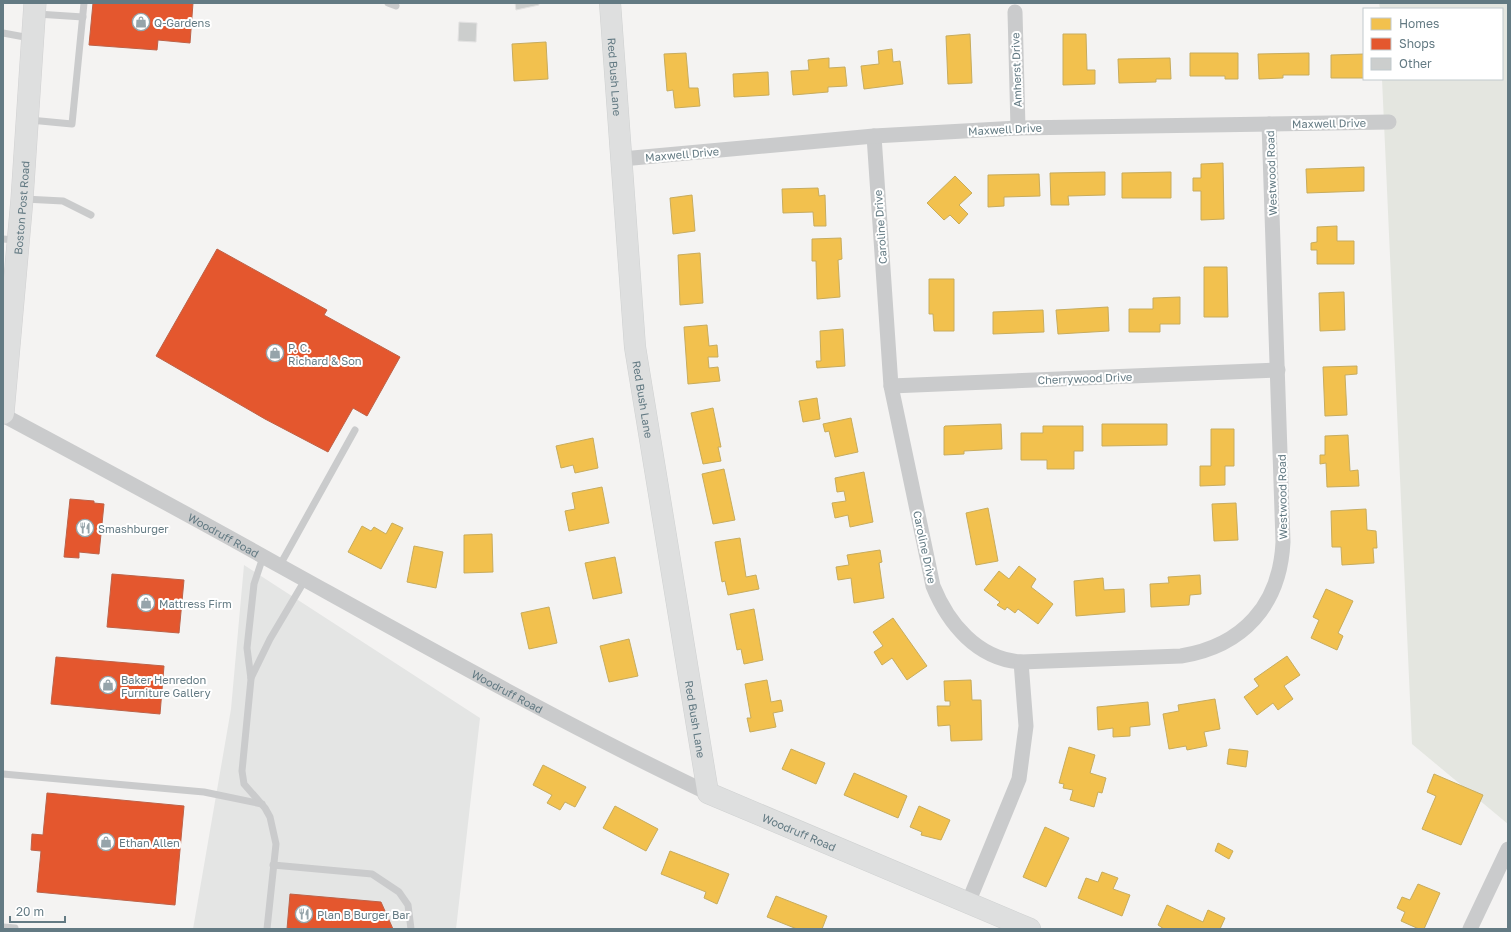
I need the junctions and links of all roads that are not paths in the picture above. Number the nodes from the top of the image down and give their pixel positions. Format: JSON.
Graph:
{"nodes":[{"id":1,"x":84,"y":3,"type":"edge"},
{"id":2,"x":610,"y":3,"type":"edge"},
{"id":3,"x":35,"y":8,"type":"edge"},
{"id":4,"x":1015,"y":12,"type":"dead end"},
{"id":5,"x":83,"y":17,"type":"junction"},
{"id":6,"x":3,"y":33,"type":"edge"},
{"id":7,"x":33,"y":38,"type":"junction"},
{"id":8,"x":26,"y":120,"type":"junction"},
{"id":9,"x":1389,"y":122,"type":"dead end"},
{"id":10,"x":1269,"y":124,"type":"junction"},
{"id":11,"x":1018,"y":128,"type":"junction"},
{"id":12,"x":874,"y":136,"type":"junction"},
{"id":13,"x":622,"y":159,"type":"junction"},
{"id":14,"x":22,"y":199,"type":"junction"},
{"id":15,"x":91,"y":216,"type":"dead end"},
{"id":16,"x":10,"y":240,"type":"edge"},
{"id":17,"x":5,"y":358,"type":"edge"},
{"id":18,"x":1278,"y":370,"type":"junction"},
{"id":19,"x":891,"y":386,"type":"junction"},
{"id":20,"x":3,"y":414,"type":"edge"},
{"id":21,"x":355,"y":430,"type":"dead end"},
{"id":22,"x":263,"y":557,"type":"junction"},
{"id":23,"x":280,"y":565,"type":"junction"},
{"id":24,"x":305,"y":580,"type":"junction"},
{"id":25,"x":1021,"y":662,"type":"junction"},
{"id":26,"x":251,"y":678,"type":"junction"},
{"id":27,"x":3,"y":774,"type":"edge"},
{"id":28,"x":708,"y":793,"type":"junction"},
{"id":29,"x":262,"y":804,"type":"junction"},
{"id":30,"x":1508,"y":849,"type":"edge"},
{"id":31,"x":273,"y":865,"type":"junction"},
{"id":32,"x":968,"y":903,"type":"junction"},
{"id":33,"x":3,"y":927,"type":"edge"},
{"id":34,"x":15,"y":928,"type":"dead end"},
{"id":35,"x":267,"y":929,"type":"edge"},
{"id":36,"x":411,"y":929,"type":"edge"},
{"id":37,"x":1030,"y":929,"type":"edge"},
{"id":38,"x":1470,"y":929,"type":"edge"}],
"edges":[{"from":1,"to":5,"type":"lane"},
{"from":2,"to":13,"type":"street","name":"Red Bush Lane"},
{"from":3,"to":5,"type":"lane"},
{"from":3,"to":7,"type":"main road","name":"Boston Post Road"},
{"from":4,"to":11,"type":"street","name":"Amherst Drive"},
{"from":5,"to":8,"type":"lane"},
{"from":6,"to":7,"type":"lane"},
{"from":7,"to":8,"type":"main road","name":"Boston Post Road"},
{"from":8,"to":14,"type":"main road","name":"Boston Post Road"},
{"from":9,"to":10,"type":"street","name":"Maxwell Drive"},
{"from":10,"to":11,"type":"street","name":"Maxwell Drive"},
{"from":10,"to":18,"type":"street","name":"Westwood Road"},
{"from":11,"to":12,"type":"street","name":"Maxwell Drive"},
{"from":12,"to":13,"type":"street","name":"Maxwell Drive"},
{"from":12,"to":19,"type":"street","name":"Caroline Drive"},
{"from":13,"to":28,"type":"street","name":"Red Bush Lane"},
{"from":14,"to":15,"type":"lane"},
{"from":14,"to":16,"type":"main road","name":"Boston Post Road"},
{"from":16,"to":17,"type":"main road","name":"Boston Post Road"},
{"from":17,"to":20,"type":"main road","name":"Boston Post Road"},
{"from":18,"to":19,"type":"street","name":"Cherrywood Drive"},
{"from":18,"to":25,"type":"street","name":"Westwood Road"},
{"from":19,"to":25,"type":"street","name":"Caroline Drive"},
{"from":20,"to":22,"type":"street","name":"Woodruff Road"},
{"from":21,"to":23,"type":"lane"},
{"from":22,"to":23,"type":"street","name":"Woodruff Road"},
{"from":22,"to":26,"type":"lane"},
{"from":23,"to":24,"type":"street","name":"Woodruff Road"},
{"from":24,"to":26,"type":"lane"},
{"from":24,"to":28,"type":"street","name":"Woodruff Road"},
{"from":25,"to":32,"type":"street"},
{"from":26,"to":29,"type":"lane"},
{"from":27,"to":29,"type":"lane"},
{"from":28,"to":32,"type":"street","name":"Woodruff Road"},
{"from":29,"to":31,"type":"lane"},
{"from":30,"to":38,"type":"street"},
{"from":31,"to":35,"type":"lane"},
{"from":31,"to":36,"type":"lane"},
{"from":32,"to":37,"type":"street","name":"Woodruff Road"},
{"from":33,"to":34,"type":"lane"}]}
